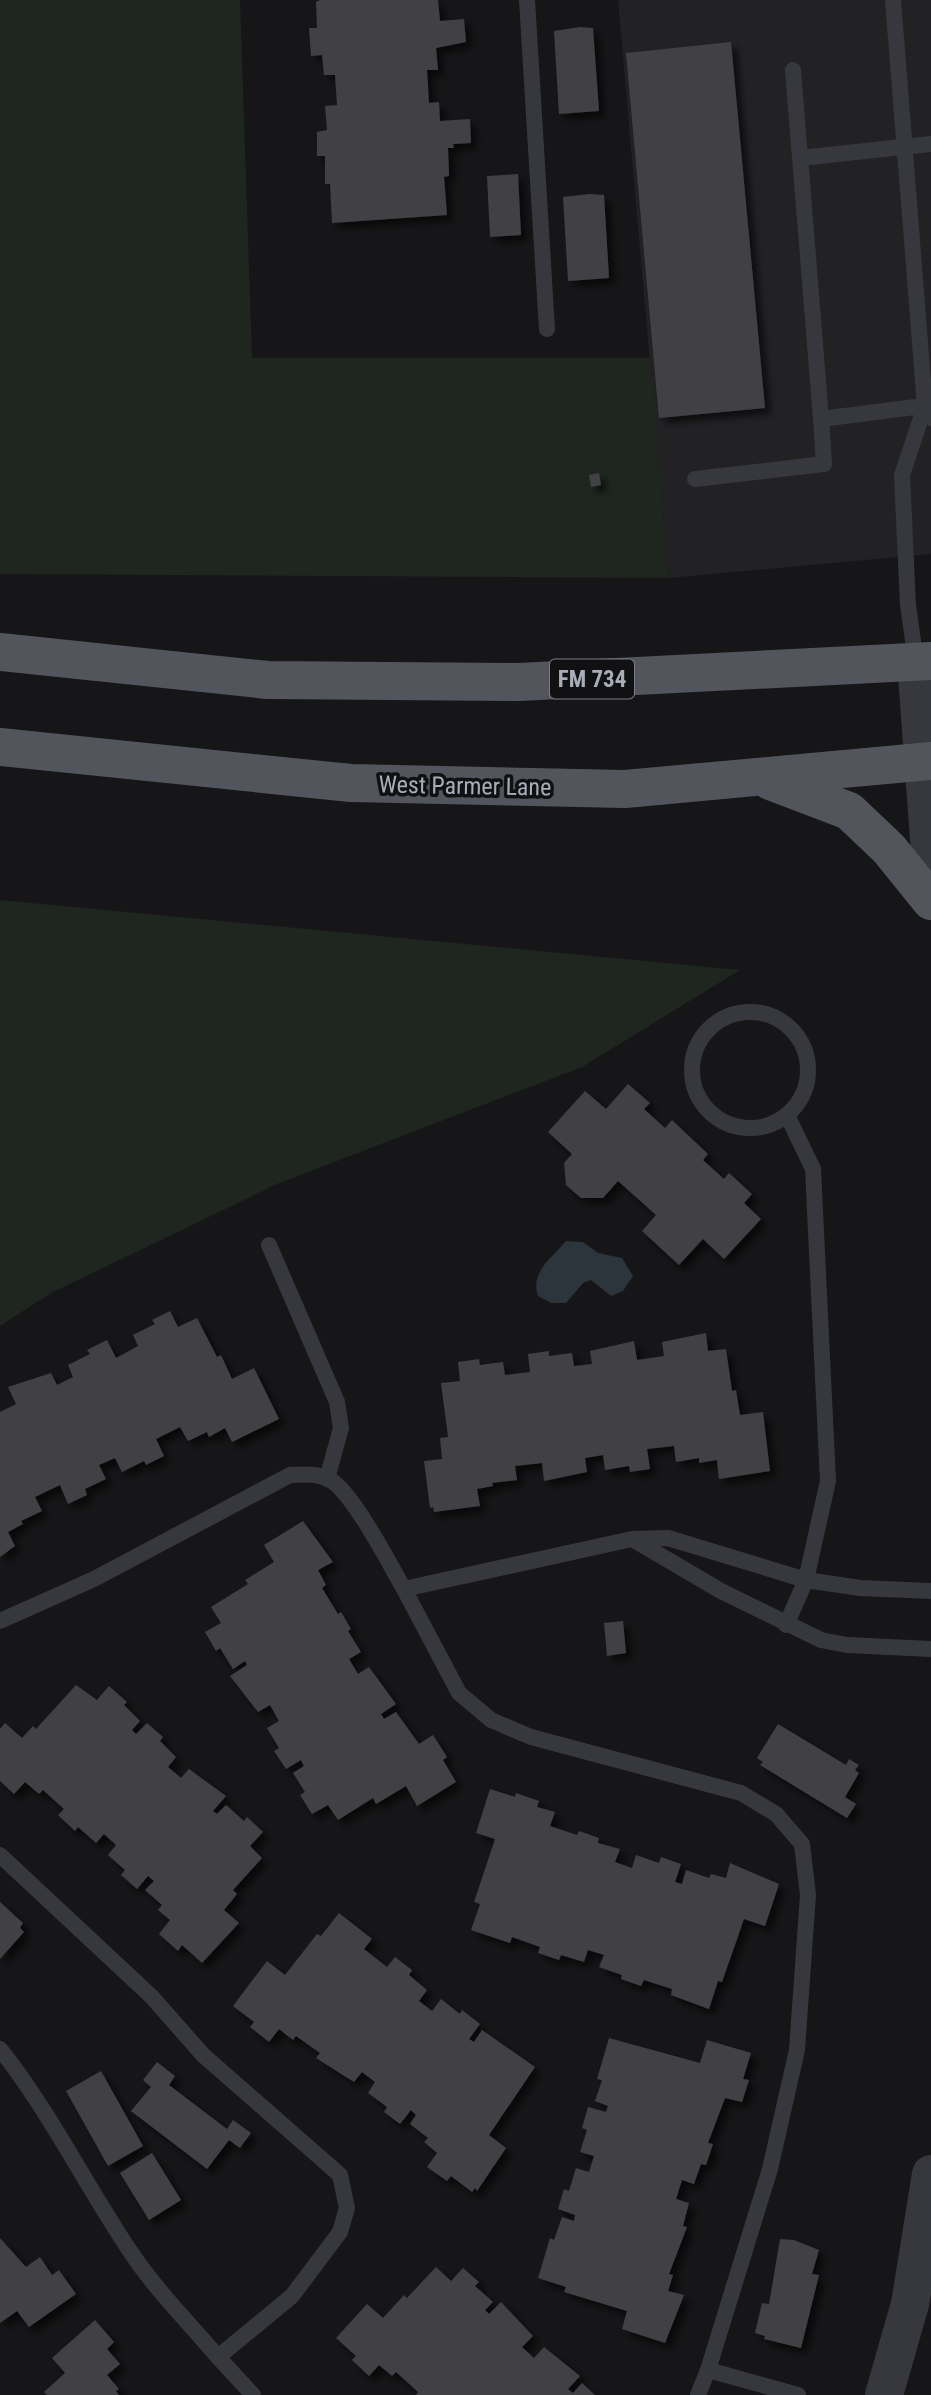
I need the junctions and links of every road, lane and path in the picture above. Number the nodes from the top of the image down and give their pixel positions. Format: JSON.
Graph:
{"nodes":[{"id":1,"x":527,"y":0,"type":"edge"},
{"id":2,"x":893,"y":0,"type":"edge"},
{"id":3,"x":793,"y":70,"type":"dead end"},
{"id":4,"x":931,"y":144,"type":"edge"},
{"id":5,"x":904,"y":147,"type":"junction"},
{"id":6,"x":800,"y":158,"type":"junction"},
{"id":7,"x":547,"y":329,"type":"dead end"},
{"id":8,"x":929,"y":410,"type":"edge"},
{"id":9,"x":821,"y":419,"type":"junction"},
{"id":10,"x":695,"y":479,"type":"dead end"},
{"id":11,"x":0,"y":652,"type":"edge"},
{"id":12,"x":923,"y":661,"type":"edge"},
{"id":13,"x":0,"y":747,"type":"edge"},
{"id":14,"x":928,"y":761,"type":"edge"},
{"id":15,"x":762,"y":777,"type":"junction"},
{"id":16,"x":931,"y":866,"type":"edge"},
{"id":17,"x":931,"y":901,"type":"edge"},
{"id":18,"x":787,"y":1115,"type":"junction"},
{"id":19,"x":269,"y":1245,"type":"dead end"},
{"id":20,"x":327,"y":1479,"type":"junction"},
{"id":21,"x":632,"y":1539,"type":"junction"},
{"id":22,"x":806,"y":1580,"type":"junction"},
{"id":23,"x":404,"y":1589,"type":"junction"},
{"id":24,"x":931,"y":1591,"type":"edge"},
{"id":25,"x":0,"y":1621,"type":"edge"},
{"id":26,"x":786,"y":1625,"type":"junction"},
{"id":27,"x":931,"y":1649,"type":"edge"},
{"id":28,"x":0,"y":1855,"type":"edge"},
{"id":29,"x":0,"y":2049,"type":"edge"},
{"id":30,"x":931,"y":2174,"type":"edge"},
{"id":31,"x":218,"y":2357,"type":"junction"},
{"id":32,"x":708,"y":2370,"type":"junction"},
{"id":33,"x":253,"y":2395,"type":"edge"},
{"id":34,"x":698,"y":2395,"type":"edge"},
{"id":35,"x":798,"y":2395,"type":"edge"},
{"id":36,"x":884,"y":2395,"type":"edge"}],
"edges":[{"from":1,"to":7,"type":"lane"},
{"from":2,"to":5,"type":"lane"},
{"from":3,"to":6,"type":"lane"},
{"from":4,"to":5,"type":"lane"},
{"from":5,"to":6,"type":"lane"},
{"from":5,"to":8,"type":"lane"},
{"from":6,"to":9,"type":"lane"},
{"from":8,"to":9,"type":"lane"},
{"from":8,"to":12,"type":"lane"},
{"from":9,"to":10,"type":"lane"},
{"from":11,"to":12,"type":"main road","number":"FM 734"},
{"from":12,"to":14,"type":"street"},
{"from":13,"to":15,"type":"main road","name":"West Parmer Lane"},
{"from":14,"to":15,"type":"main road","name":"West Parmer Lane"},
{"from":14,"to":16,"type":"street"},
{"from":15,"to":17,"type":"main road"},
{"from":18,"to":18,"type":"lane"},
{"from":18,"to":22,"type":"lane"},
{"from":19,"to":20,"type":"lane"},
{"from":20,"to":23,"type":"lane"},
{"from":20,"to":25,"type":"lane"},
{"from":21,"to":22,"type":"lane"},
{"from":21,"to":23,"type":"lane"},
{"from":21,"to":26,"type":"lane"},
{"from":22,"to":24,"type":"lane"},
{"from":22,"to":26,"type":"lane"},
{"from":23,"to":32,"type":"lane"},
{"from":26,"to":27,"type":"lane"},
{"from":28,"to":31,"type":"lane"},
{"from":29,"to":31,"type":"lane"},
{"from":30,"to":36,"type":"street"},
{"from":31,"to":33,"type":"lane"},
{"from":32,"to":34,"type":"lane"},
{"from":32,"to":35,"type":"lane"}]}
